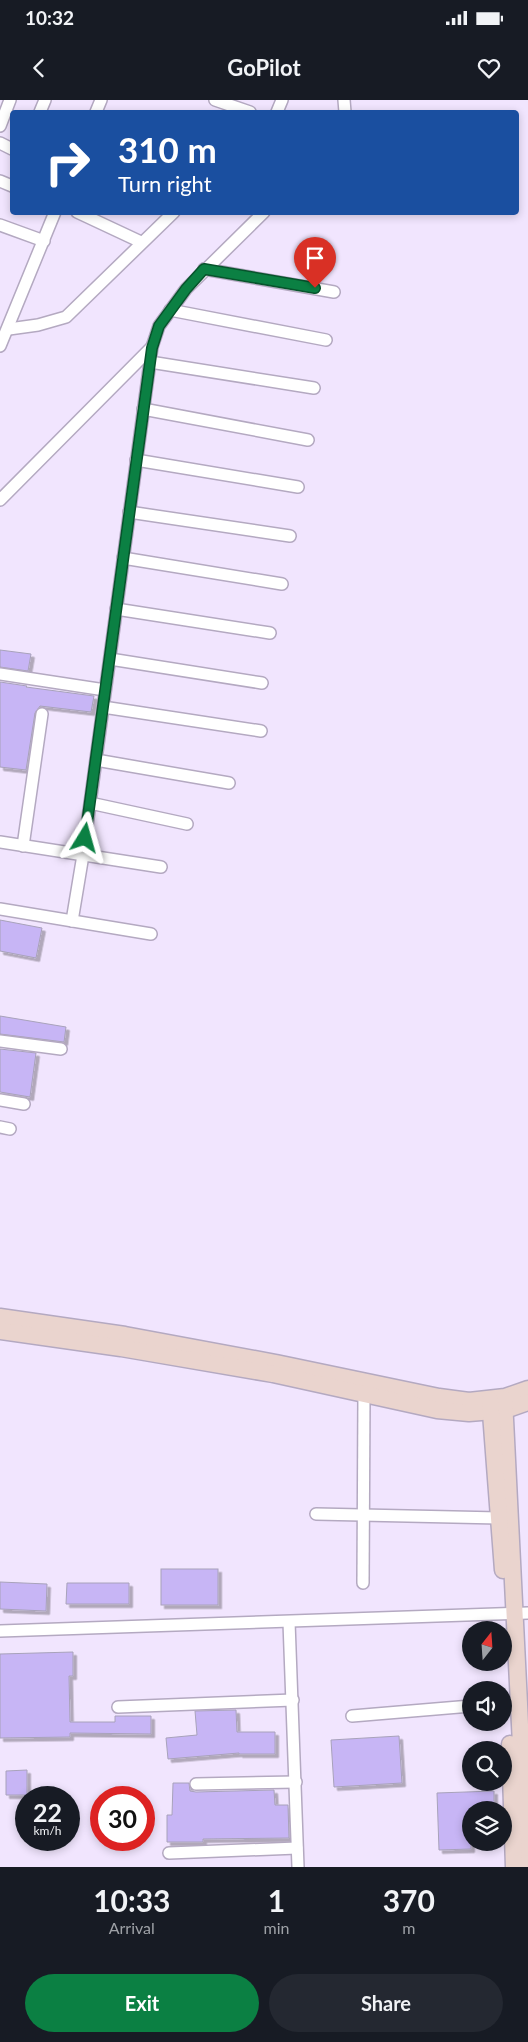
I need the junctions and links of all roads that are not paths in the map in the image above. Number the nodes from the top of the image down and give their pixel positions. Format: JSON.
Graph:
{"nodes":[{"id":1,"x":10,"y":100,"type":"edge"},
{"id":2,"x":215,"y":100,"type":"edge"},
{"id":3,"x":244,"y":110,"type":"edge"},
{"id":4,"x":0,"y":126,"type":"edge"},
{"id":5,"x":54,"y":215,"type":"edge"},
{"id":6,"x":82,"y":215,"type":"edge"},
{"id":7,"x":171,"y":215,"type":"edge"},
{"id":8,"x":261,"y":215,"type":"edge"},
{"id":9,"x":0,"y":225,"type":"edge"},
{"id":10,"x":44,"y":241,"type":"junction"},
{"id":11,"x":141,"y":242,"type":"junction"},
{"id":12,"x":204,"y":269,"type":"junction"},
{"id":13,"x":334,"y":292,"type":"dead end"},
{"id":14,"x":170,"y":310,"type":"junction"},
{"id":15,"x":8,"y":329,"type":"junction"},
{"id":16,"x":326,"y":340,"type":"dead end"},
{"id":17,"x":0,"y":346,"type":"edge"},
{"id":18,"x":152,"y":348,"type":"junction"},
{"id":19,"x":150,"y":362,"type":"junction"},
{"id":20,"x":314,"y":388,"type":"dead end"},
{"id":21,"x":143,"y":409,"type":"junction"},
{"id":22,"x":308,"y":440,"type":"dead end"},
{"id":23,"x":136,"y":460,"type":"junction"},
{"id":24,"x":298,"y":487,"type":"dead end"},
{"id":25,"x":0,"y":500,"type":"edge"},
{"id":26,"x":129,"y":512,"type":"junction"},
{"id":27,"x":290,"y":536,"type":"dead end"},
{"id":28,"x":123,"y":558,"type":"junction"},
{"id":29,"x":282,"y":584,"type":"dead end"},
{"id":30,"x":116,"y":609,"type":"junction"},
{"id":31,"x":270,"y":633,"type":"dead end"},
{"id":32,"x":110,"y":659,"type":"junction"},
{"id":33,"x":0,"y":674,"type":"edge"},
{"id":34,"x":262,"y":682,"type":"dead end"},
{"id":35,"x":105,"y":690,"type":"junction"},
{"id":36,"x":103,"y":707,"type":"junction"},
{"id":37,"x":42,"y":714,"type":"dead end"},
{"id":38,"x":261,"y":731,"type":"dead end"},
{"id":39,"x":96,"y":760,"type":"junction"},
{"id":40,"x":229,"y":783,"type":"dead end"},
{"id":41,"x":90,"y":804,"type":"junction"},
{"id":42,"x":187,"y":824,"type":"dead end"},
{"id":43,"x":0,"y":842,"type":"edge"},
{"id":44,"x":23,"y":846,"type":"junction"},
{"id":45,"x":83,"y":855,"type":"junction"},
{"id":46,"x":161,"y":867,"type":"dead end"},
{"id":47,"x":0,"y":909,"type":"edge"},
{"id":48,"x":72,"y":921,"type":"junction"},
{"id":49,"x":151,"y":934,"type":"dead end"},
{"id":50,"x":0,"y":1041,"type":"edge"},
{"id":51,"x":62,"y":1049,"type":"dead end"},
{"id":52,"x":0,"y":1100,"type":"edge"},
{"id":53,"x":24,"y":1104,"type":"dead end"},
{"id":54,"x":0,"y":1318,"type":"edge"},
{"id":55,"x":0,"y":1331,"type":"edge"},
{"id":56,"x":528,"y":1389,"type":"edge"},
{"id":57,"x":364,"y":1394,"type":"junction"},
{"id":58,"x":528,"y":1402,"type":"edge"},
{"id":59,"x":497,"y":1404,"type":"junction"},
{"id":60,"x":316,"y":1514,"type":"dead end"},
{"id":61,"x":363,"y":1515,"type":"junction"},
{"id":62,"x":498,"y":1518,"type":"junction"},
{"id":63,"x":363,"y":1583,"type":"dead end"},
{"id":64,"x":517,"y":1613,"type":"edge"},
{"id":65,"x":289,"y":1622,"type":"junction"},
{"id":66,"x":0,"y":1631,"type":"edge"},
{"id":67,"x":509,"y":1681,"type":"edge"},
{"id":68,"x":292,"y":1700,"type":"junction"},
{"id":69,"x":118,"y":1706,"type":"dead end"},
{"id":70,"x":462,"y":1707,"type":"edge"},
{"id":71,"x":352,"y":1716,"type":"dead end"},
{"id":72,"x":507,"y":1731,"type":"edge"},
{"id":73,"x":296,"y":1782,"type":"junction"},
{"id":74,"x":196,"y":1784,"type":"dead end"},
{"id":75,"x":297,"y":1848,"type":"junction"},
{"id":76,"x":169,"y":1853,"type":"dead end"},
{"id":77,"x":298,"y":1867,"type":"edge"},
{"id":78,"x":514,"y":1867,"type":"edge"},
{"id":79,"x":528,"y":1867,"type":"edge"}],
"edges":[{"from":1,"to":4,"type":"street"},
{"from":2,"to":3,"type":"street"},
{"from":5,"to":10,"type":"street"},
{"from":6,"to":11,"type":"street"},
{"from":7,"to":11,"type":"street"},
{"from":8,"to":12,"type":"street"},
{"from":9,"to":10,"type":"street"},
{"from":10,"to":15,"type":"street"},
{"from":11,"to":15,"type":"street"},
{"from":12,"to":13,"type":"street"},
{"from":12,"to":14,"type":"street"},
{"from":14,"to":16,"type":"street"},
{"from":14,"to":18,"type":"street"},
{"from":15,"to":17,"type":"street"},
{"from":18,"to":19,"type":"street"},
{"from":18,"to":25,"type":"street"},
{"from":19,"to":20,"type":"street"},
{"from":19,"to":21,"type":"street"},
{"from":21,"to":22,"type":"street"},
{"from":21,"to":23,"type":"street"},
{"from":23,"to":24,"type":"street"},
{"from":23,"to":26,"type":"street"},
{"from":26,"to":27,"type":"street"},
{"from":26,"to":28,"type":"street"},
{"from":28,"to":29,"type":"street"},
{"from":28,"to":30,"type":"street"},
{"from":30,"to":31,"type":"street"},
{"from":30,"to":32,"type":"street"},
{"from":32,"to":34,"type":"street"},
{"from":32,"to":35,"type":"street"},
{"from":33,"to":35,"type":"street"},
{"from":35,"to":36,"type":"street"},
{"from":36,"to":38,"type":"street"},
{"from":36,"to":39,"type":"street"},
{"from":37,"to":44,"type":"street"},
{"from":39,"to":40,"type":"street"},
{"from":39,"to":41,"type":"street"},
{"from":41,"to":42,"type":"street"},
{"from":41,"to":45,"type":"street"},
{"from":43,"to":44,"type":"street"},
{"from":44,"to":45,"type":"street"},
{"from":45,"to":46,"type":"street"},
{"from":45,"to":48,"type":"street"},
{"from":47,"to":48,"type":"street"},
{"from":48,"to":49,"type":"street"},
{"from":50,"to":51,"type":"street"},
{"from":52,"to":53,"type":"street"},
{"from":54,"to":59,"type":"main road"},
{"from":55,"to":57,"type":"main road"},
{"from":56,"to":59,"type":"main road"},
{"from":57,"to":59,"type":"main road"},
{"from":57,"to":61,"type":"street"},
{"from":58,"to":59,"type":"main road"},
{"from":59,"to":62,"type":"main road"},
{"from":59,"to":64,"type":"main road"},
{"from":60,"to":61,"type":"street"},
{"from":61,"to":62,"type":"street"},
{"from":61,"to":63,"type":"street"},
{"from":62,"to":64,"type":"main road"},
{"from":64,"to":65,"type":"street"},
{"from":64,"to":67,"type":"main road"},
{"from":64,"to":79,"type":"main road"},
{"from":65,"to":66,"type":"street"},
{"from":65,"to":68,"type":"street"},
{"from":68,"to":69,"type":"street"},
{"from":68,"to":73,"type":"street"},
{"from":70,"to":71,"type":"street"},
{"from":72,"to":78,"type":"main road"},
{"from":73,"to":74,"type":"street"},
{"from":73,"to":75,"type":"street"},
{"from":75,"to":76,"type":"street"},
{"from":75,"to":77,"type":"street"}]}
